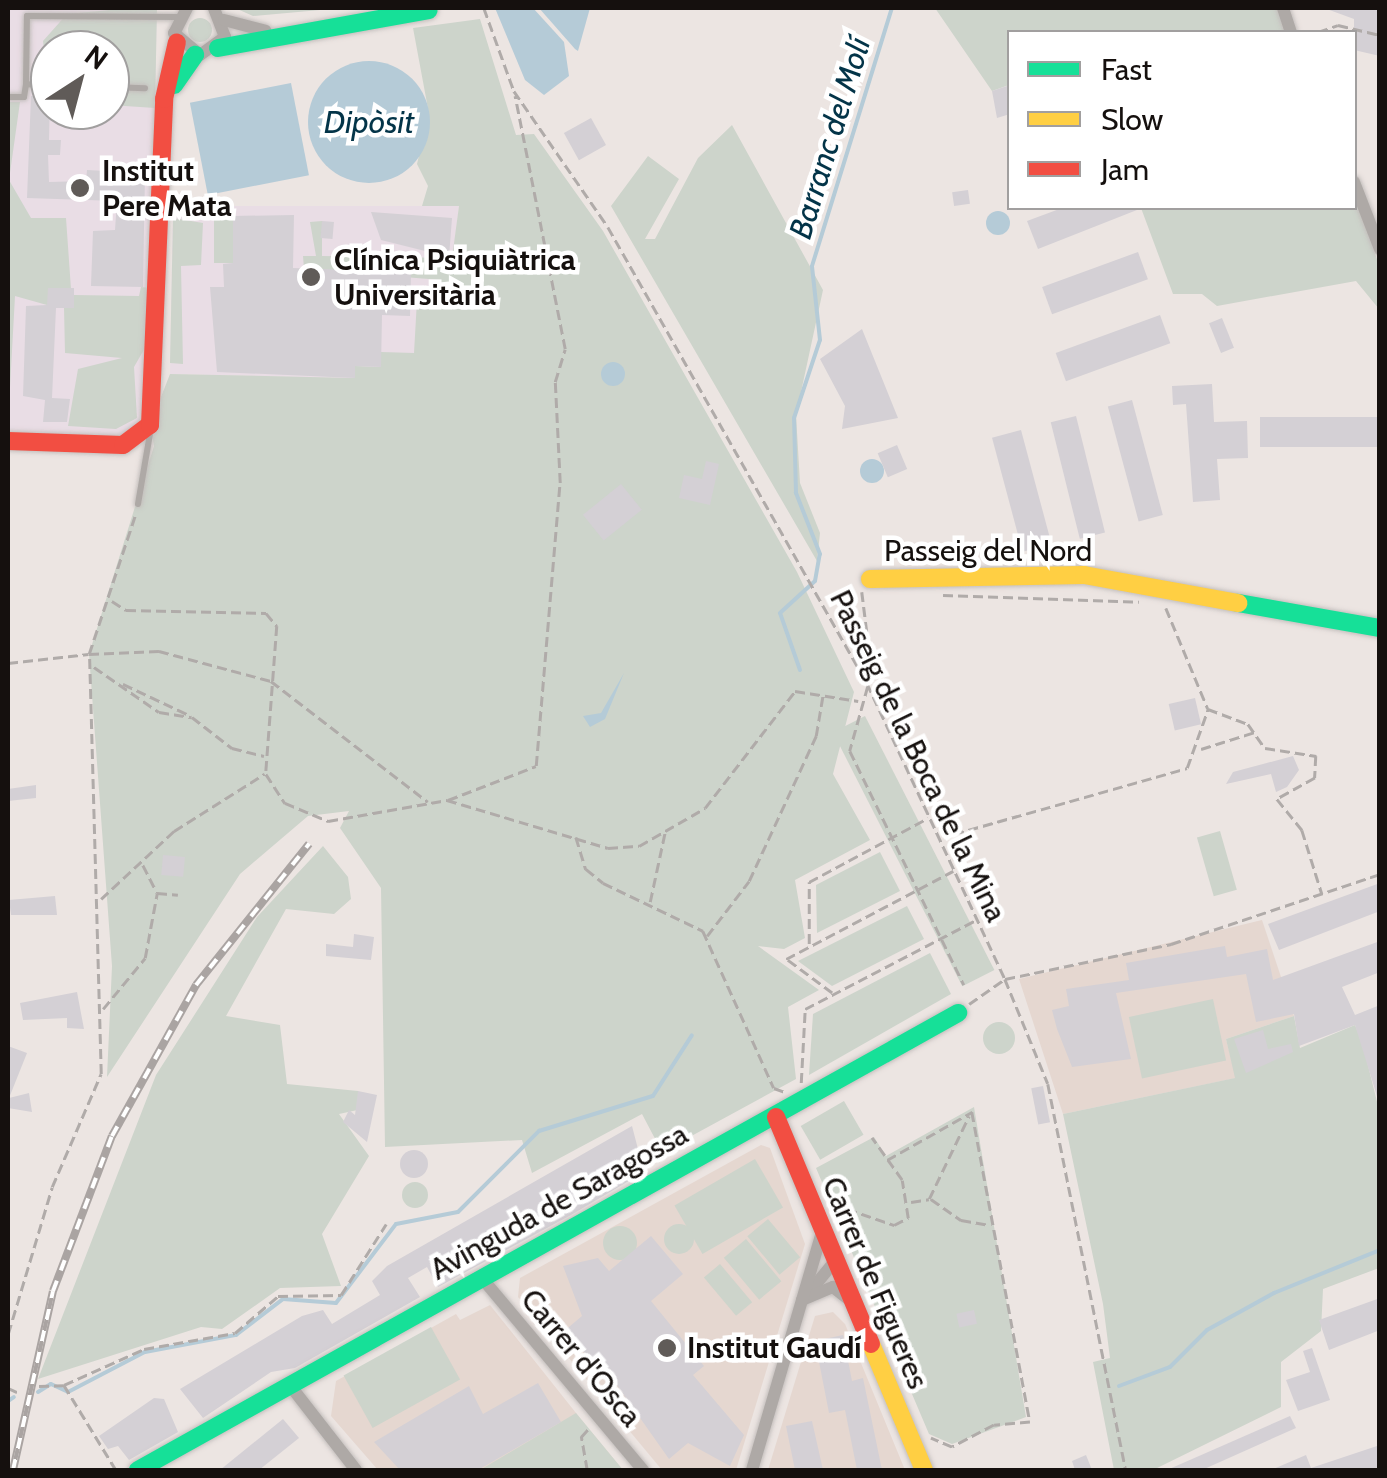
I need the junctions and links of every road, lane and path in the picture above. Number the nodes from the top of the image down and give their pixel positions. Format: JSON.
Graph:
{"nodes":[{"id":1,"x":214,"y":8,"type":"edge"},
{"id":2,"x":484,"y":8,"type":"edge"},
{"id":3,"x":428,"y":10,"type":"dead end"},
{"id":4,"x":26,"y":12,"type":"edge"},
{"id":5,"x":181,"y":12,"type":"edge"},
{"id":6,"x":224,"y":20,"type":"junction"},
{"id":7,"x":1324,"y":30,"type":"edge"},
{"id":8,"x":269,"y":32,"type":"junction"},
{"id":9,"x":1380,"y":34,"type":"edge"},
{"id":10,"x":177,"y":42,"type":"junction"},
{"id":11,"x":218,"y":48,"type":"junction"},
{"id":12,"x":195,"y":55,"type":"junction"},
{"id":13,"x":26,"y":84,"type":"junction"},
{"id":14,"x":30,"y":84,"type":"edge"},
{"id":15,"x":130,"y":87,"type":"edge"},
{"id":16,"x":144,"y":88,"type":"dead end"},
{"id":17,"x":514,"y":91,"type":"junction"},
{"id":18,"x":8,"y":97,"type":"edge"},
{"id":19,"x":165,"y":109,"type":"junction"},
{"id":20,"x":1357,"y":190,"type":"edge"},
{"id":21,"x":1380,"y":249,"type":"edge"},
{"id":22,"x":150,"y":425,"type":"junction"},
{"id":23,"x":8,"y":441,"type":"edge"},
{"id":24,"x":138,"y":504,"type":"joint"},
{"id":25,"x":870,"y":579,"type":"joint"},
{"id":26,"x":933,"y":593,"type":"dead end"},
{"id":27,"x":112,"y":601,"type":"junction"},
{"id":28,"x":1145,"y":602,"type":"dead end"},
{"id":29,"x":1164,"y":605,"type":"dead end"},
{"id":30,"x":1380,"y":628,"type":"edge"},
{"id":31,"x":89,"y":654,"type":"junction"},
{"id":32,"x":8,"y":664,"type":"edge"},
{"id":33,"x":92,"y":666,"type":"junction"},
{"id":34,"x":271,"y":681,"type":"junction"},
{"id":35,"x":866,"y":683,"type":"junction"},
{"id":36,"x":123,"y":684,"type":"junction"},
{"id":37,"x":823,"y":693,"type":"junction"},
{"id":38,"x":858,"y":701,"type":"junction"},
{"id":39,"x":1208,"y":709,"type":"junction"},
{"id":40,"x":192,"y":717,"type":"junction"},
{"id":41,"x":1256,"y":732,"type":"junction"},
{"id":42,"x":1200,"y":750,"type":"junction"},
{"id":43,"x":265,"y":756,"type":"junction"},
{"id":44,"x":266,"y":774,"type":"junction"},
{"id":45,"x":447,"y":800,"type":"junction"},
{"id":46,"x":428,"y":802,"type":"junction"},
{"id":47,"x":929,"y":818,"type":"junction"},
{"id":48,"x":665,"y":832,"type":"junction"},
{"id":49,"x":954,"y":834,"type":"dead end"},
{"id":50,"x":576,"y":836,"type":"junction"},
{"id":51,"x":892,"y":838,"type":"junction"},
{"id":52,"x":142,"y":864,"type":"junction"},
{"id":53,"x":954,"y":870,"type":"junction"},
{"id":54,"x":1380,"y":874,"type":"edge"},
{"id":55,"x":917,"y":890,"type":"junction"},
{"id":56,"x":157,"y":893,"type":"junction"},
{"id":57,"x":1322,"y":894,"type":"junction"},
{"id":58,"x":178,"y":895,"type":"dead end"},
{"id":59,"x":99,"y":902,"type":"junction"},
{"id":60,"x":649,"y":903,"type":"junction"},
{"id":61,"x":977,"y":919,"type":"junction"},
{"id":62,"x":706,"y":938,"type":"junction"},
{"id":63,"x":941,"y":938,"type":"junction"},
{"id":64,"x":809,"y":947,"type":"junction"},
{"id":65,"x":1005,"y":979,"type":"junction"},
{"id":66,"x":964,"y":986,"type":"dead end"},
{"id":67,"x":833,"y":994,"type":"junction"},
{"id":68,"x":101,"y":1010,"type":"junction"},
{"id":69,"x":958,"y":1012,"type":"joint"},
{"id":70,"x":801,"y":1084,"type":"dead end"},
{"id":71,"x":791,"y":1090,"type":"dead end"},
{"id":72,"x":972,"y":1112,"type":"junction"},
{"id":73,"x":776,"y":1117,"type":"junction"},
{"id":74,"x":872,"y":1138,"type":"dead end"},
{"id":75,"x":886,"y":1160,"type":"junction"},
{"id":76,"x":930,"y":1198,"type":"junction"},
{"id":77,"x":909,"y":1203,"type":"junction"},
{"id":78,"x":826,"y":1204,"type":"dead end"},
{"id":79,"x":386,"y":1224,"type":"dead end"},
{"id":80,"x":993,"y":1224,"type":"junction"},
{"id":81,"x":822,"y":1228,"type":"junction"},
{"id":82,"x":835,"y":1261,"type":"junction"},
{"id":83,"x":810,"y":1271,"type":"junction"},
{"id":84,"x":481,"y":1276,"type":"junction"},
{"id":85,"x":802,"y":1300,"type":"junction"},
{"id":86,"x":853,"y":1303,"type":"junction"},
{"id":87,"x":8,"y":1334,"type":"edge"},
{"id":88,"x":289,"y":1384,"type":"junction"},
{"id":89,"x":64,"y":1385,"type":"junction"},
{"id":90,"x":39,"y":1386,"type":"dead end"},
{"id":91,"x":8,"y":1388,"type":"edge"},
{"id":92,"x":17,"y":1392,"type":"dead end"},
{"id":93,"x":591,"y":1426,"type":"dead end"},
{"id":94,"x":925,"y":1439,"type":"dead end"},
{"id":95,"x":104,"y":1470,"type":"edge"},
{"id":96,"x":116,"y":1470,"type":"edge"},
{"id":97,"x":138,"y":1470,"type":"edge"},
{"id":98,"x":356,"y":1470,"type":"edge"},
{"id":99,"x":587,"y":1470,"type":"edge"},
{"id":100,"x":643,"y":1470,"type":"edge"},
{"id":101,"x":752,"y":1470,"type":"edge"},
{"id":102,"x":924,"y":1470,"type":"edge"},
{"id":103,"x":1126,"y":1470,"type":"edge"}],
"edges":[{"from":1,"to":6,"type":"street"},
{"from":2,"to":17,"type":"path","name":"Passeig de la Boca de la Mina"},
{"from":3,"to":8,"type":"street"},
{"from":4,"to":5,"type":"lane"},
{"from":4,"to":13,"type":"lane"},
{"from":5,"to":10,"type":"street"},
{"from":6,"to":8,"type":"street"},
{"from":6,"to":11,"type":"street"},
{"from":7,"to":9,"type":"path"},
{"from":8,"to":11,"type":"street"},
{"from":10,"to":12,"type":"street"},
{"from":10,"to":19,"type":"street"},
{"from":11,"to":12,"type":"street"},
{"from":12,"to":19,"type":"street"},
{"from":13,"to":14,"type":"lane"},
{"from":13,"to":18,"type":"lane"},
{"from":15,"to":16,"type":"lane"},
{"from":17,"to":35,"type":"path","name":"Passeig de la Boca de la Mina"},
{"from":17,"to":45,"type":"path"},
{"from":19,"to":22,"type":"street"},
{"from":20,"to":21,"type":"street"},
{"from":22,"to":23,"type":"street"},
{"from":22,"to":24,"type":"lane"},
{"from":24,"to":27,"type":"path"},
{"from":25,"to":30,"type":"street","name":"Passeig del Nord"},
{"from":25,"to":35,"type":"path","name":"Passeig del Nord"},
{"from":26,"to":28,"type":"path"},
{"from":27,"to":31,"type":"path"},
{"from":27,"to":34,"type":"path"},
{"from":29,"to":39,"type":"path"},
{"from":31,"to":32,"type":"path"},
{"from":31,"to":33,"type":"path"},
{"from":31,"to":34,"type":"path"},
{"from":33,"to":36,"type":"path"},
{"from":33,"to":59,"type":"path"},
{"from":34,"to":43,"type":"path"},
{"from":34,"to":46,"type":"path"},
{"from":35,"to":38,"type":"path"},
{"from":35,"to":47,"type":"path","name":"Passeig de la Boca de la Mina"},
{"from":36,"to":40,"type":"path"},
{"from":36,"to":40,"type":"path"},
{"from":37,"to":38,"type":"path"},
{"from":37,"to":48,"type":"path"},
{"from":37,"to":62,"type":"path"},
{"from":38,"to":51,"type":"path"},
{"from":39,"to":41,"type":"path"},
{"from":39,"to":42,"type":"path"},
{"from":40,"to":43,"type":"path"},
{"from":41,"to":42,"type":"path"},
{"from":41,"to":57,"type":"path"},
{"from":42,"to":49,"type":"path"},
{"from":43,"to":44,"type":"path"},
{"from":44,"to":46,"type":"path"},
{"from":44,"to":52,"type":"path"},
{"from":45,"to":46,"type":"path"},
{"from":45,"to":50,"type":"path"},
{"from":47,"to":51,"type":"path"},
{"from":47,"to":53,"type":"path","name":"Passeig de la Boca de la Mina"},
{"from":48,"to":50,"type":"path"},
{"from":48,"to":60,"type":"path"},
{"from":50,"to":60,"type":"path"},
{"from":51,"to":55,"type":"path"},
{"from":51,"to":64,"type":"path"},
{"from":52,"to":56,"type":"path"},
{"from":52,"to":59,"type":"path"},
{"from":53,"to":55,"type":"path"},
{"from":53,"to":61,"type":"path","name":"Passeig de la Boca de la Mina"},
{"from":54,"to":57,"type":"path"},
{"from":55,"to":63,"type":"path"},
{"from":55,"to":64,"type":"path"},
{"from":56,"to":58,"type":"path"},
{"from":56,"to":68,"type":"path"},
{"from":57,"to":65,"type":"path"},
{"from":59,"to":68,"type":"path"},
{"from":60,"to":62,"type":"path"},
{"from":61,"to":63,"type":"path"},
{"from":61,"to":65,"type":"path","name":"Passeig de la Boca de la Mina"},
{"from":62,"to":71,"type":"path"},
{"from":63,"to":66,"type":"path"},
{"from":63,"to":67,"type":"path"},
{"from":64,"to":67,"type":"path"},
{"from":65,"to":69,"type":"path"},
{"from":65,"to":103,"type":"path","name":"Passeig de la Boca de la Mina"},
{"from":67,"to":70,"type":"path"},
{"from":68,"to":87,"type":"path"},
{"from":69,"to":73,"type":"street","name":"Avinguda de Saragossa"},
{"from":72,"to":75,"type":"path"},
{"from":72,"to":76,"type":"path"},
{"from":72,"to":80,"type":"path"},
{"from":73,"to":81,"type":"street","name":"Carrer de Figueres"},
{"from":73,"to":84,"type":"street","name":"Avinguda de Saragossa"},
{"from":74,"to":75,"type":"path"},
{"from":75,"to":77,"type":"path"},
{"from":76,"to":77,"type":"path"},
{"from":76,"to":80,"type":"path"},
{"from":77,"to":78,"type":"path"},
{"from":79,"to":89,"type":"path"},
{"from":80,"to":94,"type":"path"},
{"from":81,"to":82,"type":"street","name":"Carrer de Figueres"},
{"from":81,"to":83,"type":"street"},
{"from":82,"to":83,"type":"street"},
{"from":82,"to":85,"type":"street"},
{"from":82,"to":86,"type":"street","name":"Carrer de Figueres"},
{"from":83,"to":85,"type":"street"},
{"from":84,"to":88,"type":"street","name":"Avinguda de Saragossa"},
{"from":84,"to":100,"type":"street","name":"Carrer d'Osca"},
{"from":85,"to":86,"type":"street"},
{"from":85,"to":101,"type":"street"},
{"from":86,"to":102,"type":"street","name":"Carrer de Figueres"},
{"from":88,"to":97,"type":"street","name":"Avinguda de Saragossa"},
{"from":88,"to":98,"type":"street"},
{"from":89,"to":90,"type":"path"},
{"from":89,"to":96,"type":"path"},
{"from":91,"to":92,"type":"path"},
{"from":93,"to":99,"type":"path"},
{"from":95,"to":96,"type":"path"}]}
